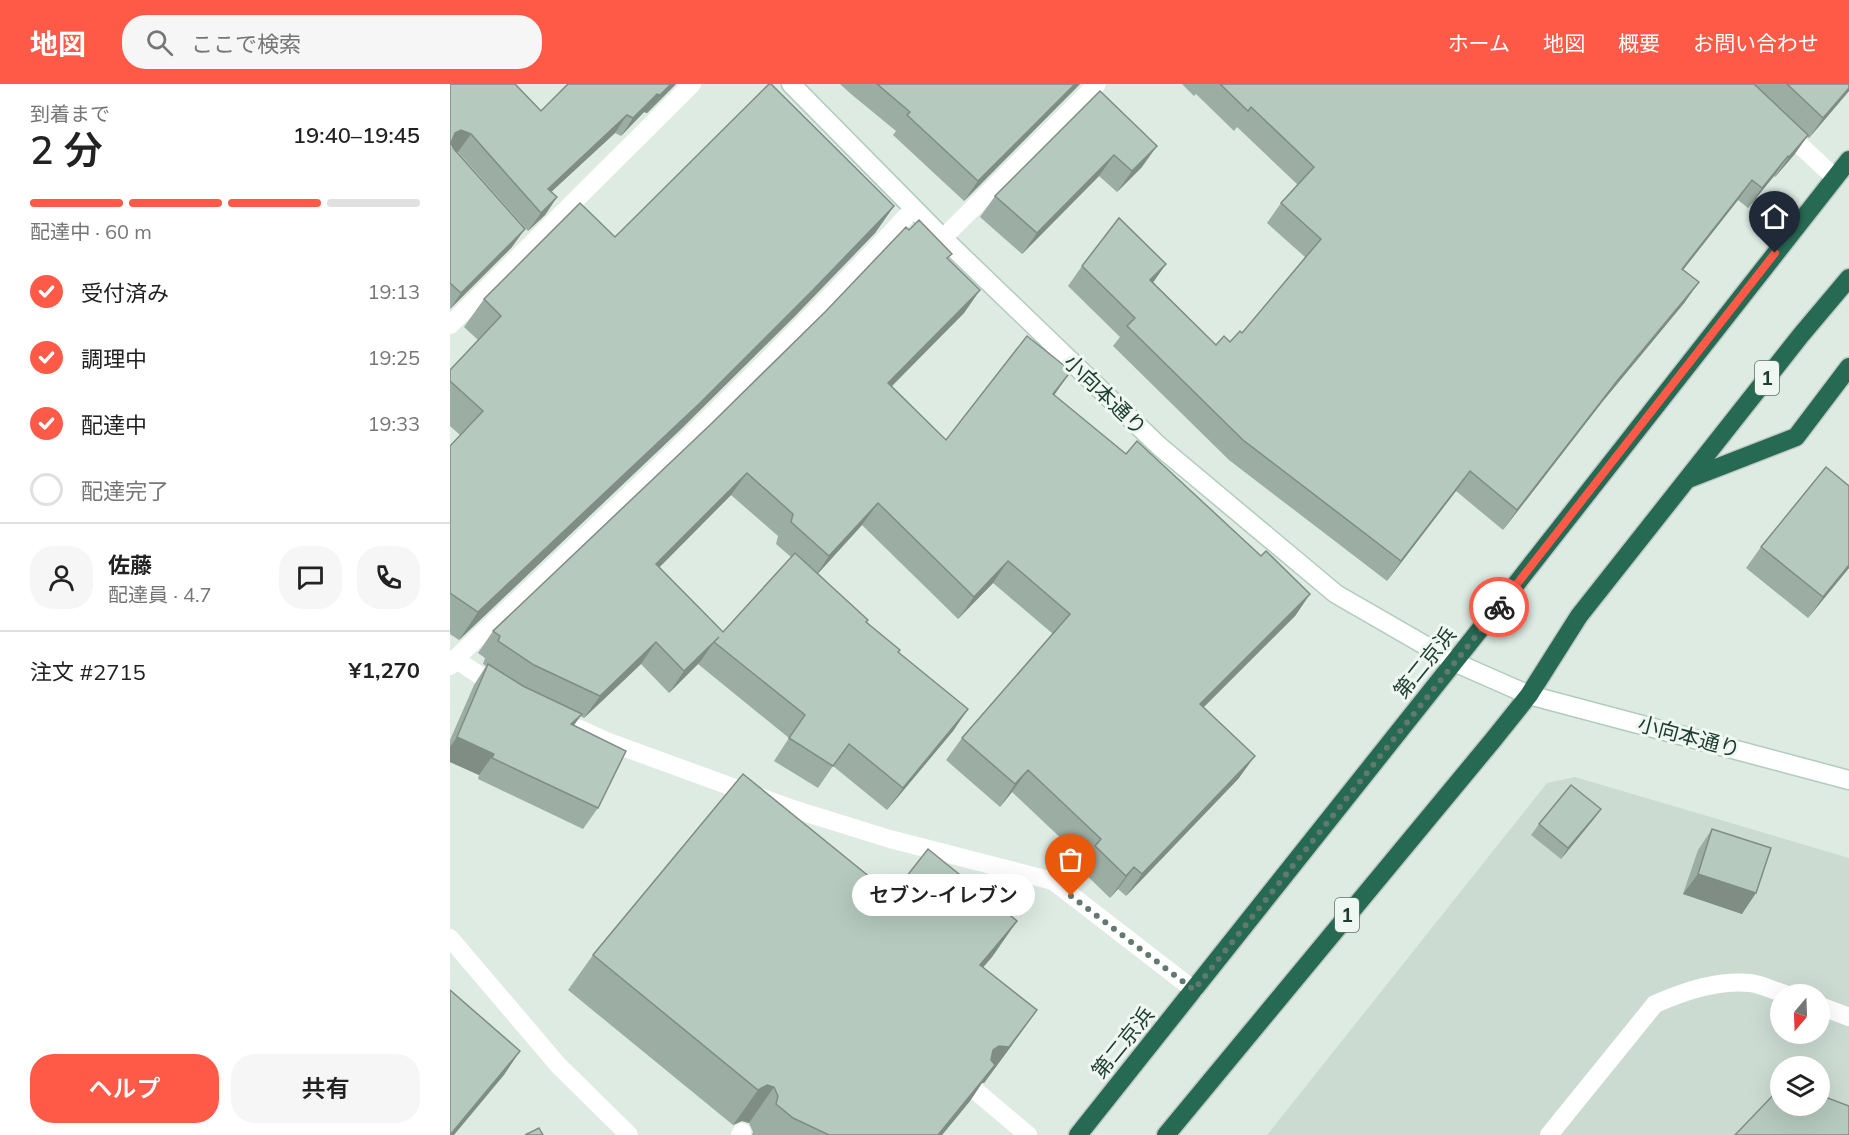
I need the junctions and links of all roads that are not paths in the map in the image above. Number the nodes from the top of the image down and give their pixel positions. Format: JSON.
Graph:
{"nodes":[{"id":1,"x":692,"y":84,"type":"edge"},
{"id":2,"x":791,"y":84,"type":"edge"},
{"id":3,"x":1097,"y":84,"type":"edge"},
{"id":4,"x":1770,"y":117,"type":"edge"},
{"id":5,"x":1849,"y":160,"type":"edge"},
{"id":6,"x":1834,"y":177,"type":"junction"},
{"id":7,"x":913,"y":209,"type":"junction"},
{"id":8,"x":512,"y":230,"type":"edge"},
{"id":9,"x":942,"y":238,"type":"junction"},
{"id":10,"x":528,"y":248,"type":"junction"},
{"id":11,"x":1849,"y":278,"type":"edge"},
{"id":12,"x":450,"y":325,"type":"edge"},
{"id":13,"x":1849,"y":367,"type":"edge"},
{"id":14,"x":1686,"y":480,"type":"junction"},
{"id":15,"x":1454,"y":662,"type":"junction"},
{"id":16,"x":452,"y":663,"type":"edge"},
{"id":17,"x":1529,"y":695,"type":"junction"},
{"id":18,"x":513,"y":697,"type":"edge"},
{"id":19,"x":565,"y":722,"type":"edge"},
{"id":20,"x":1849,"y":780,"type":"edge"},
{"id":21,"x":450,"y":938,"type":"edge"},
{"id":22,"x":1770,"y":989,"type":"edge"},
{"id":23,"x":1194,"y":990,"type":"junction"},
{"id":24,"x":1830,"y":1010,"type":"edge"},
{"id":25,"x":1849,"y":1017,"type":"edge"},
{"id":26,"x":978,"y":1092,"type":"edge"},
{"id":27,"x":629,"y":1135,"type":"edge"},
{"id":28,"x":1028,"y":1135,"type":"edge"},
{"id":29,"x":1078,"y":1135,"type":"edge"},
{"id":30,"x":1166,"y":1135,"type":"edge"},
{"id":31,"x":1549,"y":1135,"type":"edge"}],
"edges":[{"from":1,"to":10,"type":"street"},
{"from":2,"to":7,"type":"street","name":"小向本通り"},
{"from":3,"to":9,"type":"street"},
{"from":4,"to":6,"type":"street"},
{"from":5,"to":6,"type":"highway","name":"第二京浜"},
{"from":6,"to":15,"type":"highway","name":"第二京浜"},
{"from":7,"to":9,"type":"street","name":"小向本通り"},
{"from":7,"to":16,"type":"street"},
{"from":8,"to":10,"type":"street"},
{"from":9,"to":15,"type":"street","name":"小向本通り"},
{"from":10,"to":12,"type":"street"},
{"from":11,"to":14,"type":"highway","number":"1"},
{"from":13,"to":14,"type":"highway"},
{"from":14,"to":17,"type":"highway","number":"1"},
{"from":15,"to":17,"type":"street","name":"小向本通り"},
{"from":15,"to":23,"type":"highway","name":"第二京浜"},
{"from":16,"to":18,"type":"street"},
{"from":17,"to":20,"type":"street","name":"小向本通り"},
{"from":17,"to":30,"type":"highway","number":"1"},
{"from":19,"to":23,"type":"street"},
{"from":21,"to":27,"type":"street"},
{"from":22,"to":31,"type":"street"},
{"from":23,"to":29,"type":"highway","name":"第二京浜"},
{"from":24,"to":25,"type":"street"},
{"from":26,"to":28,"type":"street"}]}
